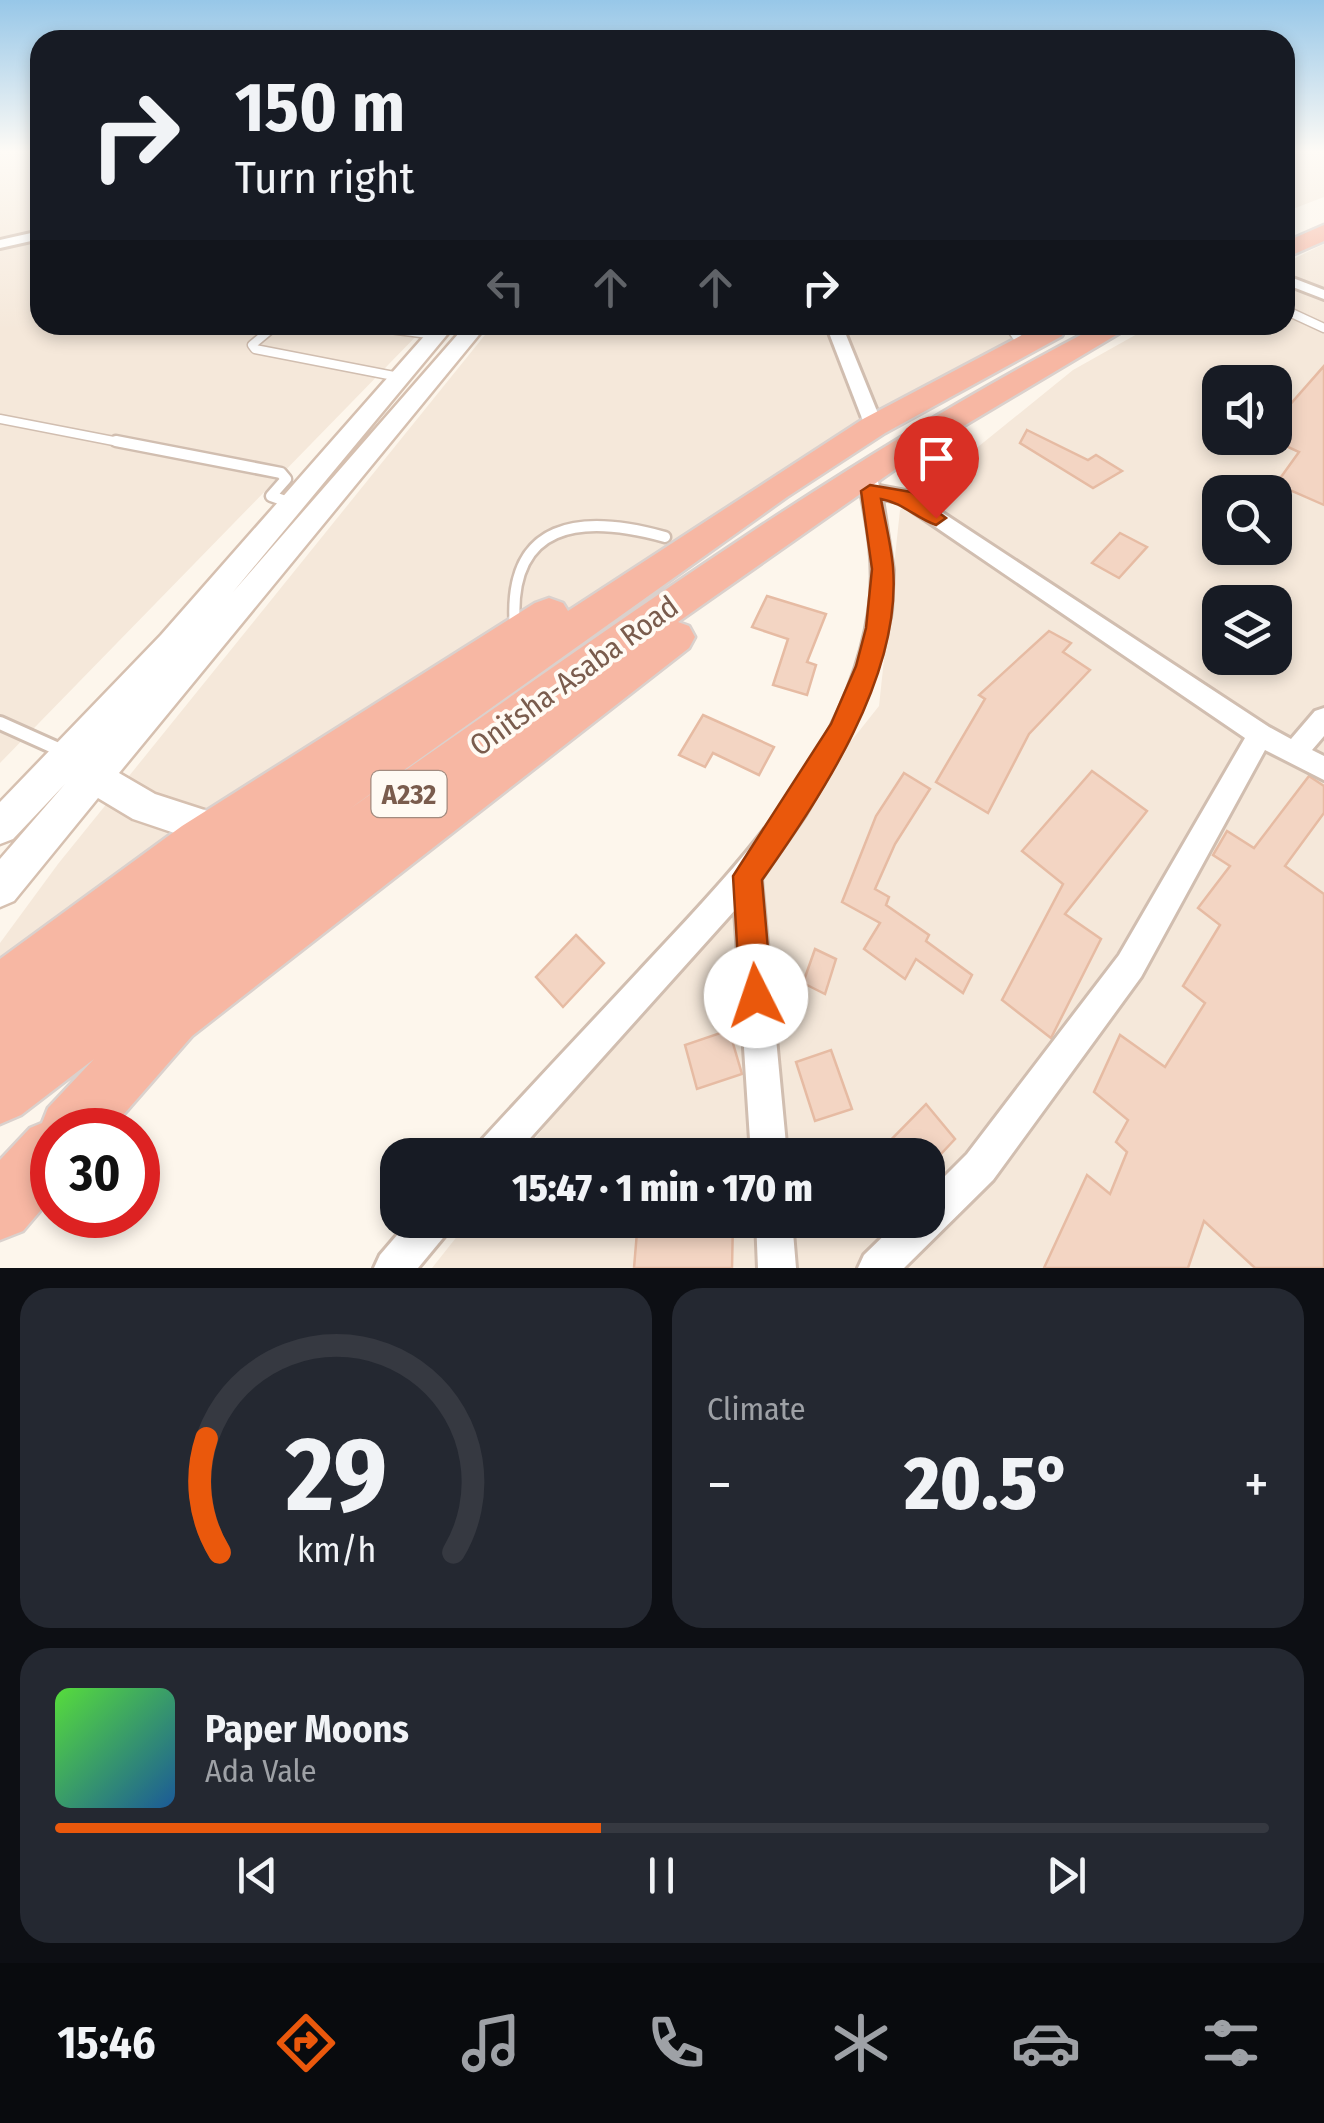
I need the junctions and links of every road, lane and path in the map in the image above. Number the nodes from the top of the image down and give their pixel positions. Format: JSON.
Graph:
{"nodes":[{"id":1,"x":1324,"y":232,"type":"edge"},
{"id":2,"x":30,"y":236,"type":"edge"},
{"id":3,"x":0,"y":244,"type":"edge"},
{"id":4,"x":1295,"y":246,"type":"edge"},
{"id":5,"x":1295,"y":282,"type":"edge"},
{"id":6,"x":1324,"y":295,"type":"edge"},
{"id":7,"x":1295,"y":315,"type":"edge"},
{"id":8,"x":1324,"y":328,"type":"edge"},
{"id":9,"x":265,"y":335,"type":"edge"},
{"id":10,"x":436,"y":335,"type":"edge"},
{"id":11,"x":468,"y":335,"type":"edge"},
{"id":12,"x":838,"y":335,"type":"edge"},
{"id":13,"x":1016,"y":335,"type":"edge"},
{"id":14,"x":1100,"y":335,"type":"edge"},
{"id":15,"x":398,"y":378,"type":"junction"},
{"id":16,"x":0,"y":419,"type":"edge"},
{"id":17,"x":874,"y":426,"type":"junction"},
{"id":18,"x":868,"y":481,"type":"junction"},
{"id":19,"x":775,"y":489,"type":"junction"},
{"id":20,"x":823,"y":500,"type":"junction"},
{"id":21,"x":294,"y":504,"type":"junction"},
{"id":22,"x":665,"y":537,"type":"junction"},
{"id":23,"x":516,"y":634,"type":"junction"},
{"id":24,"x":1324,"y":718,"type":"edge"},
{"id":25,"x":0,"y":722,"type":"edge"},
{"id":26,"x":1260,"y":735,"type":"junction"},
{"id":27,"x":1296,"y":751,"type":"junction"},
{"id":28,"x":83,"y":766,"type":"junction"},
{"id":29,"x":1324,"y":769,"type":"edge"},
{"id":30,"x":0,"y":828,"type":"edge"},
{"id":31,"x":216,"y":830,"type":"junction"},
{"id":32,"x":747,"y":876,"type":"junction"},
{"id":33,"x":0,"y":888,"type":"edge"},
{"id":34,"x":0,"y":994,"type":"edge"},
{"id":35,"x":0,"y":1033,"type":"edge"},
{"id":36,"x":0,"y":1094,"type":"edge"},
{"id":37,"x":90,"y":1108,"type":"edge"},
{"id":38,"x":508,"y":1138,"type":"edge"},
{"id":39,"x":767,"y":1138,"type":"edge"},
{"id":40,"x":30,"y":1175,"type":"edge"},
{"id":41,"x":945,"y":1201,"type":"edge"},
{"id":42,"x":0,"y":1208,"type":"edge"},
{"id":43,"x":419,"y":1238,"type":"edge"},
{"id":44,"x":775,"y":1238,"type":"edge"},
{"id":45,"x":908,"y":1238,"type":"edge"},
{"id":46,"x":393,"y":1268,"type":"edge"},
{"id":47,"x":777,"y":1268,"type":"edge"},
{"id":48,"x":877,"y":1268,"type":"edge"}],
"edges":[{"from":1,"to":4,"type":"highway"},
{"from":2,"to":3,"type":"street"},
{"from":5,"to":6,"type":"street"},
{"from":7,"to":8,"type":"lane"},
{"from":9,"to":15,"type":"lane"},
{"from":10,"to":15,"type":"main road"},
{"from":11,"to":28,"type":"main road"},
{"from":12,"to":17,"type":"street"},
{"from":13,"to":17,"type":"highway","number":"A232"},
{"from":14,"to":18,"type":"highway","name":"Onitsha-Asaba Road","number":"A232"},
{"from":15,"to":21,"type":"main road"},
{"from":16,"to":21,"type":"lane"},
{"from":17,"to":19,"type":"highway","number":"A232"},
{"from":18,"to":20,"type":"highway","name":"Onitsha-Asaba Road","number":"A232"},
{"from":18,"to":26,"type":"street"},
{"from":18,"to":32,"type":"street"},
{"from":19,"to":22,"type":"highway"},
{"from":19,"to":35,"type":"highway","number":"A232"},
{"from":20,"to":36,"type":"highway","name":"Onitsha-Asaba Road","number":"A232"},
{"from":20,"to":37,"type":"highway"},
{"from":21,"to":28,"type":"main road"},
{"from":22,"to":23,"type":"highway"},
{"from":22,"to":23,"type":"lane"},
{"from":23,"to":31,"type":"highway"},
{"from":24,"to":27,"type":"street"},
{"from":25,"to":28,"type":"lane"},
{"from":26,"to":27,"type":"street"},
{"from":26,"to":41,"type":"street"},
{"from":27,"to":29,"type":"street"},
{"from":28,"to":30,"type":"main road"},
{"from":28,"to":31,"type":"main road"},
{"from":28,"to":33,"type":"main road"},
{"from":31,"to":34,"type":"highway"},
{"from":32,"to":38,"type":"street"},
{"from":32,"to":39,"type":"street"},
{"from":40,"to":42,"type":"highway"},
{"from":43,"to":46,"type":"street"},
{"from":44,"to":47,"type":"street"},
{"from":45,"to":48,"type":"street"}]}
